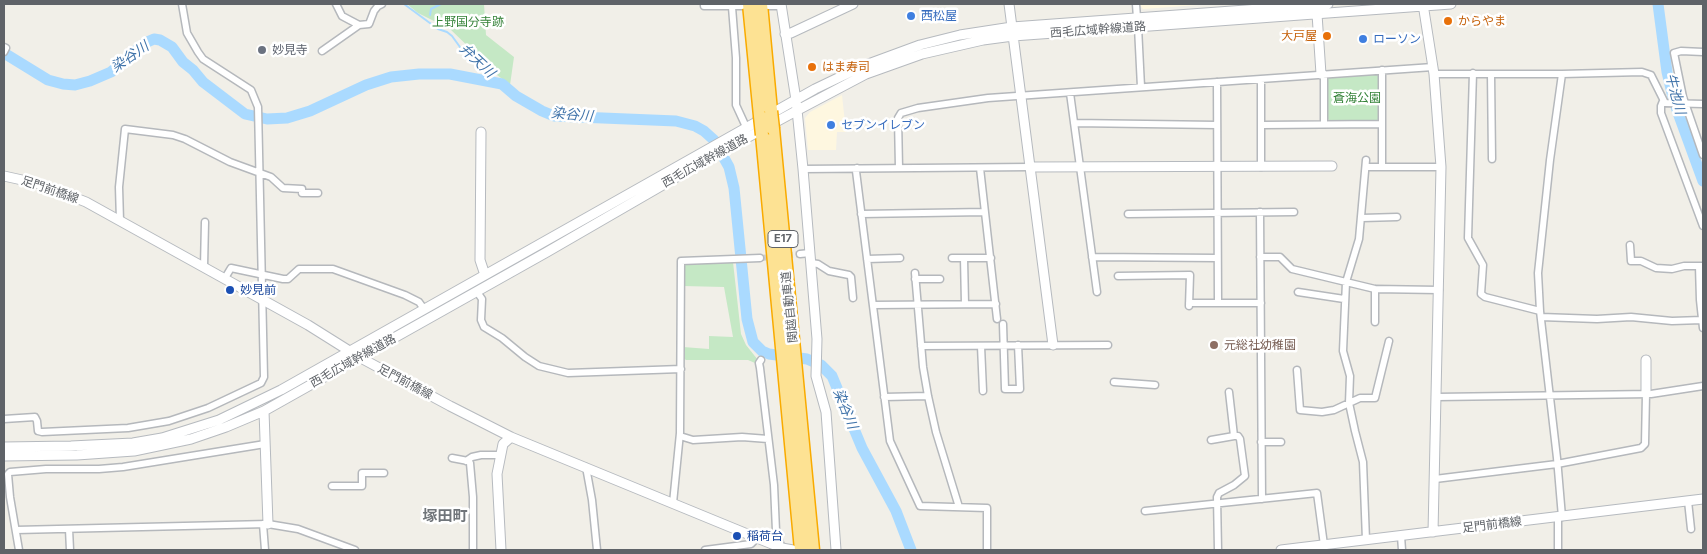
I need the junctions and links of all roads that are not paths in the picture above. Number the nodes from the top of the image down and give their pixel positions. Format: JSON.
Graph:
{"nodes":[{"id":1,"x":182,"y":4,"type":"edge"},
{"id":2,"x":336,"y":4,"type":"edge"},
{"id":3,"x":382,"y":4,"type":"edge"},
{"id":4,"x":704,"y":4,"type":"edge"},
{"id":5,"x":853,"y":4,"type":"edge"},
{"id":6,"x":1009,"y":4,"type":"edge"},
{"id":7,"x":1136,"y":4,"type":"edge"},
{"id":8,"x":1328,"y":4,"type":"edge"},
{"id":9,"x":1451,"y":4,"type":"edge"},
{"id":10,"x":746,"y":5,"type":"edge"},
{"id":11,"x":764,"y":5,"type":"edge"},
{"id":12,"x":781,"y":5,"type":"edge"},
{"id":13,"x":1424,"y":5,"type":"edge"},
{"id":14,"x":732,"y":7,"type":"junction"},
{"id":15,"x":838,"y":7,"type":"edge"},
{"id":16,"x":1316,"y":7,"type":"edge"},
{"id":17,"x":1137,"y":22,"type":"junction"},
{"id":18,"x":359,"y":25,"type":"junction"},
{"id":19,"x":1012,"y":32,"type":"junction"},
{"id":20,"x":785,"y":34,"type":"junction"},
{"id":21,"x":4,"y":48,"type":"edge"},
{"id":22,"x":322,"y":51,"type":"dead end"},
{"id":23,"x":4,"y":52,"type":"edge"},
{"id":24,"x":1703,"y":52,"type":"edge"},
{"id":25,"x":1382,"y":70,"type":"junction"},
{"id":26,"x":1433,"y":70,"type":"junction"},
{"id":27,"x":1473,"y":73,"type":"junction"},
{"id":28,"x":1322,"y":74,"type":"junction"},
{"id":29,"x":1491,"y":74,"type":"junction"},
{"id":30,"x":1562,"y":74,"type":"junction"},
{"id":31,"x":1261,"y":79,"type":"junction"},
{"id":32,"x":1217,"y":82,"type":"junction"},
{"id":33,"x":1141,"y":88,"type":"junction"},
{"id":34,"x":1070,"y":93,"type":"junction"},
{"id":35,"x":1021,"y":96,"type":"junction"},
{"id":36,"x":796,"y":100,"type":"junction"},
{"id":37,"x":1665,"y":102,"type":"junction"},
{"id":38,"x":1684,"y":104,"type":"junction"},
{"id":39,"x":1703,"y":104,"type":"edge"},
{"id":40,"x":796,"y":110,"type":"junction"},
{"id":41,"x":766,"y":113,"type":"junction"},
{"id":42,"x":1074,"y":123,"type":"junction"},
{"id":43,"x":1324,"y":124,"type":"junction"},
{"id":44,"x":1382,"y":124,"type":"junction"},
{"id":45,"x":1217,"y":125,"type":"junction"},
{"id":46,"x":1262,"y":125,"type":"junction"},
{"id":47,"x":747,"y":129,"type":"junction"},
{"id":48,"x":481,"y":132,"type":"dead end"},
{"id":49,"x":728,"y":144,"type":"junction"},
{"id":50,"x":711,"y":153,"type":"junction"},
{"id":51,"x":1703,"y":155,"type":"edge"},
{"id":52,"x":1492,"y":159,"type":"dead end"},
{"id":53,"x":1332,"y":166,"type":"dead end"},
{"id":54,"x":1030,"y":167,"type":"junction"},
{"id":55,"x":1080,"y":167,"type":"junction"},
{"id":56,"x":1217,"y":167,"type":"junction"},
{"id":57,"x":1261,"y":167,"type":"junction"},
{"id":58,"x":1382,"y":167,"type":"junction"},
{"id":59,"x":1440,"y":167,"type":"junction"},
{"id":60,"x":857,"y":168,"type":"junction"},
{"id":61,"x":899,"y":168,"type":"junction"},
{"id":62,"x":980,"y":168,"type":"junction"},
{"id":63,"x":803,"y":169,"type":"junction"},
{"id":64,"x":260,"y":174,"type":"junction"},
{"id":65,"x":4,"y":176,"type":"edge"},
{"id":66,"x":318,"y":192,"type":"dead end"},
{"id":67,"x":985,"y":212,"type":"junction"},
{"id":68,"x":1260,"y":212,"type":"junction"},
{"id":69,"x":1294,"y":212,"type":"dead end"},
{"id":70,"x":1217,"y":213,"type":"junction"},
{"id":71,"x":862,"y":214,"type":"junction"},
{"id":72,"x":1128,"y":214,"type":"dead end"},
{"id":73,"x":1397,"y":217,"type":"dead end"},
{"id":74,"x":1362,"y":218,"type":"junction"},
{"id":75,"x":120,"y":221,"type":"junction"},
{"id":76,"x":205,"y":222,"type":"dead end"},
{"id":77,"x":1703,"y":226,"type":"edge"},
{"id":78,"x":1630,"y":246,"type":"dead end"},
{"id":79,"x":800,"y":254,"type":"tunnel mouth"},
{"id":80,"x":810,"y":254,"type":"junction"},
{"id":81,"x":1092,"y":257,"type":"junction"},
{"id":82,"x":1260,"y":257,"type":"junction"},
{"id":83,"x":760,"y":258,"type":"tunnel mouth"},
{"id":84,"x":900,"y":258,"type":"dead end"},
{"id":85,"x":952,"y":258,"type":"dead end"},
{"id":86,"x":964,"y":258,"type":"junction"},
{"id":87,"x":991,"y":258,"type":"junction"},
{"id":88,"x":1217,"y":258,"type":"junction"},
{"id":89,"x":867,"y":259,"type":"junction"},
{"id":90,"x":811,"y":264,"type":"junction"},
{"id":91,"x":1701,"y":266,"type":"edge"},
{"id":92,"x":204,"y":267,"type":"junction"},
{"id":93,"x":485,"y":275,"type":"junction"},
{"id":94,"x":263,"y":276,"type":"junction"},
{"id":95,"x":1118,"y":276,"type":"dead end"},
{"id":96,"x":224,"y":278,"type":"junction"},
{"id":97,"x":940,"y":278,"type":"dead end"},
{"id":98,"x":1346,"y":282,"type":"junction"},
{"id":99,"x":1375,"y":289,"type":"junction"},
{"id":100,"x":1439,"y":290,"type":"junction"},
{"id":101,"x":477,"y":292,"type":"junction"},
{"id":102,"x":1097,"y":292,"type":"dead end"},
{"id":103,"x":1298,"y":292,"type":"dead end"},
{"id":104,"x":853,"y":298,"type":"dead end"},
{"id":105,"x":262,"y":299,"type":"junction"},
{"id":106,"x":1344,"y":299,"type":"junction"},
{"id":107,"x":1218,"y":303,"type":"junction"},
{"id":108,"x":1260,"y":303,"type":"junction"},
{"id":109,"x":965,"y":304,"type":"junction"},
{"id":110,"x":996,"y":304,"type":"junction"},
{"id":111,"x":873,"y":305,"type":"junction"},
{"id":112,"x":918,"y":305,"type":"junction"},
{"id":113,"x":424,"y":309,"type":"junction"},
{"id":114,"x":1540,"y":314,"type":"junction"},
{"id":115,"x":997,"y":319,"type":"dead end"},
{"id":116,"x":1374,"y":322,"type":"dead end"},
{"id":117,"x":1003,"y":324,"type":"dead end"},
{"id":118,"x":1703,"y":325,"type":"edge"},
{"id":119,"x":1389,"y":341,"type":"dead end"},
{"id":120,"x":1018,"y":345,"type":"junction"},
{"id":121,"x":1053,"y":345,"type":"junction"},
{"id":122,"x":1108,"y":345,"type":"dead end"},
{"id":123,"x":921,"y":346,"type":"junction"},
{"id":124,"x":981,"y":346,"type":"junction"},
{"id":125,"x":1003,"y":346,"type":"junction"},
{"id":126,"x":348,"y":352,"type":"junction"},
{"id":127,"x":359,"y":357,"type":"junction"},
{"id":128,"x":762,"y":360,"type":"dead end"},
{"id":129,"x":1646,"y":360,"type":"dead end"},
{"id":130,"x":681,"y":369,"type":"junction"},
{"id":131,"x":1298,"y":370,"type":"dead end"},
{"id":132,"x":1114,"y":382,"type":"dead end"},
{"id":133,"x":1155,"y":384,"type":"dead end"},
{"id":134,"x":1703,"y":386,"type":"edge"},
{"id":135,"x":983,"y":391,"type":"dead end"},
{"id":136,"x":1229,"y":392,"type":"dead end"},
{"id":137,"x":1646,"y":394,"type":"junction"},
{"id":138,"x":928,"y":396,"type":"junction"},
{"id":139,"x":1549,"y":396,"type":"junction"},
{"id":140,"x":884,"y":397,"type":"junction"},
{"id":141,"x":1437,"y":397,"type":"junction"},
{"id":142,"x":1349,"y":403,"type":"junction"},
{"id":143,"x":264,"y":411,"type":"junction"},
{"id":144,"x":4,"y":419,"type":"edge"},
{"id":145,"x":511,"y":436,"type":"junction"},
{"id":146,"x":680,"y":436,"type":"junction"},
{"id":147,"x":1234,"y":436,"type":"junction"},
{"id":148,"x":768,"y":439,"type":"junction"},
{"id":149,"x":1211,"y":440,"type":"dead end"},
{"id":150,"x":1261,"y":442,"type":"junction"},
{"id":151,"x":1281,"y":442,"type":"dead end"},
{"id":152,"x":265,"y":444,"type":"junction"},
{"id":153,"x":4,"y":447,"type":"edge"},
{"id":154,"x":500,"y":455,"type":"junction"},
{"id":155,"x":4,"y":456,"type":"edge"},
{"id":156,"x":452,"y":458,"type":"dead end"},
{"id":157,"x":466,"y":461,"type":"junction"},
{"id":158,"x":1557,"y":464,"type":"junction"},
{"id":159,"x":586,"y":467,"type":"junction"},
{"id":160,"x":384,"y":472,"type":"dead end"},
{"id":161,"x":1435,"y":479,"type":"junction"},
{"id":162,"x":332,"y":486,"type":"dead end"},
{"id":163,"x":7,"y":497,"type":"edge"},
{"id":164,"x":1262,"y":499,"type":"junction"},
{"id":165,"x":1703,"y":499,"type":"edge"},
{"id":166,"x":1688,"y":501,"type":"junction"},
{"id":167,"x":672,"y":503,"type":"junction"},
{"id":168,"x":1218,"y":504,"type":"junction"},
{"id":169,"x":959,"y":507,"type":"junction"},
{"id":170,"x":1145,"y":511,"type":"dead end"},
{"id":171,"x":1560,"y":517,"type":"junction"},
{"id":172,"x":266,"y":524,"type":"junction"},
{"id":173,"x":69,"y":529,"type":"junction"},
{"id":174,"x":1691,"y":529,"type":"dead end"},
{"id":175,"x":16,"y":530,"type":"junction"},
{"id":176,"x":1433,"y":532,"type":"junction"},
{"id":177,"x":1401,"y":536,"type":"junction"},
{"id":178,"x":757,"y":538,"type":"junction"},
{"id":179,"x":1366,"y":540,"type":"junction"},
{"id":180,"x":1324,"y":545,"type":"junction"},
{"id":181,"x":734,"y":548,"type":"edge"},
{"id":182,"x":804,"y":548,"type":"edge"},
{"id":183,"x":782,"y":549,"type":"edge"},
{"id":184,"x":19,"y":550,"type":"edge"},
{"id":185,"x":70,"y":550,"type":"edge"},
{"id":186,"x":265,"y":550,"type":"edge"},
{"id":187,"x":355,"y":550,"type":"edge"},
{"id":188,"x":473,"y":550,"type":"edge"},
{"id":189,"x":501,"y":550,"type":"edge"},
{"id":190,"x":597,"y":550,"type":"edge"},
{"id":191,"x":706,"y":550,"type":"edge"},
{"id":192,"x":836,"y":550,"type":"edge"},
{"id":193,"x":987,"y":550,"type":"edge"},
{"id":194,"x":1218,"y":550,"type":"edge"},
{"id":195,"x":1281,"y":550,"type":"edge"},
{"id":196,"x":1402,"y":550,"type":"edge"},
{"id":197,"x":1558,"y":550,"type":"edge"}],
"edges":[{"from":1,"to":64,"type":"street"},
{"from":2,"to":18,"type":"street"},
{"from":3,"to":18,"type":"street"},
{"from":4,"to":14,"type":"street"},
{"from":5,"to":15,"type":"main road"},
{"from":6,"to":19,"type":"main road"},
{"from":7,"to":17,"type":"street"},
{"from":8,"to":16,"type":"main road","name":"西毛広域幹線道路"},
{"from":9,"to":13,"type":"main road","name":"西毛広域幹線道路"},
{"from":10,"to":14,"type":"street"},
{"from":10,"to":41,"type":"highway","name":"関越自動車道","number":"E17"},
{"from":11,"to":12,"type":"street"},
{"from":11,"to":41,"type":"highway","name":"関越自動車道","number":"E17"},
{"from":12,"to":20,"type":"main road"},
{"from":13,"to":16,"type":"main road","name":"西毛広域幹線道路"},
{"from":13,"to":26,"type":"main road"},
{"from":14,"to":47,"type":"street"},
{"from":15,"to":20,"type":"main road"},
{"from":16,"to":17,"type":"main road","name":"西毛広域幹線道路"},
{"from":16,"to":28,"type":"main road"},
{"from":17,"to":19,"type":"main road","name":"西毛広域幹線道路"},
{"from":17,"to":33,"type":"street"},
{"from":18,"to":22,"type":"street"},
{"from":19,"to":35,"type":"main road"},
{"from":19,"to":36,"type":"main road","name":"西毛広域幹線道路"},
{"from":19,"to":40,"type":"main road","name":"西毛広域幹線道路"},
{"from":20,"to":36,"type":"main road"},
{"from":21,"to":23,"type":"street"},
{"from":24,"to":38,"type":"street"},
{"from":25,"to":26,"type":"street"},
{"from":25,"to":28,"type":"street"},
{"from":25,"to":44,"type":"street"},
{"from":26,"to":27,"type":"street"},
{"from":26,"to":59,"type":"main road"},
{"from":27,"to":29,"type":"street"},
{"from":27,"to":114,"type":"street"},
{"from":28,"to":31,"type":"street"},
{"from":28,"to":43,"type":"street"},
{"from":29,"to":30,"type":"street"},
{"from":29,"to":52,"type":"street"},
{"from":30,"to":37,"type":"street"},
{"from":30,"to":114,"type":"street"},
{"from":31,"to":32,"type":"street"},
{"from":31,"to":46,"type":"street"},
{"from":32,"to":33,"type":"street"},
{"from":32,"to":45,"type":"street"},
{"from":33,"to":34,"type":"street"},
{"from":34,"to":35,"type":"street"},
{"from":34,"to":42,"type":"street"},
{"from":35,"to":54,"type":"main road"},
{"from":35,"to":61,"type":"street"},
{"from":36,"to":40,"type":"main road"},
{"from":36,"to":47,"type":"main road","name":"西毛広域幹線道路"},
{"from":37,"to":38,"type":"street"},
{"from":37,"to":77,"type":"street"},
{"from":38,"to":39,"type":"street"},
{"from":38,"to":51,"type":"street"},
{"from":40,"to":49,"type":"main road","name":"西毛広域幹線道路"},
{"from":40,"to":63,"type":"main road"},
{"from":41,"to":182,"type":"highway","name":"関越自動車道","number":"E17","bridge":true},
{"from":42,"to":45,"type":"street"},
{"from":42,"to":55,"type":"street"},
{"from":43,"to":44,"type":"street"},
{"from":43,"to":46,"type":"street"},
{"from":44,"to":58,"type":"street"},
{"from":45,"to":56,"type":"street"},
{"from":46,"to":57,"type":"street"},
{"from":47,"to":49,"type":"main road","name":"西毛広域幹線道路"},
{"from":48,"to":93,"type":"main road"},
{"from":49,"to":50,"type":"main road","name":"西毛広域幹線道路"},
{"from":50,"to":93,"type":"main road","name":"西毛広域幹線道路"},
{"from":50,"to":101,"type":"main road","name":"西毛広域幹線道路"},
{"from":53,"to":57,"type":"main road"},
{"from":54,"to":55,"type":"main road"},
{"from":54,"to":62,"type":"street"},
{"from":54,"to":121,"type":"main road"},
{"from":55,"to":56,"type":"main road"},
{"from":55,"to":81,"type":"street"},
{"from":56,"to":57,"type":"main road"},
{"from":56,"to":70,"type":"street"},
{"from":58,"to":59,"type":"street"},
{"from":58,"to":74,"type":"street"},
{"from":59,"to":100,"type":"main road"},
{"from":60,"to":61,"type":"street"},
{"from":60,"to":63,"type":"street"},
{"from":60,"to":71,"type":"street"},
{"from":61,"to":62,"type":"street"},
{"from":62,"to":67,"type":"street"},
{"from":63,"to":80,"type":"main road"},
{"from":64,"to":66,"type":"street"},
{"from":64,"to":75,"type":"street"},
{"from":64,"to":94,"type":"street"},
{"from":65,"to":75,"type":"main road","name":"足門前橋線"},
{"from":67,"to":71,"type":"street"},
{"from":67,"to":87,"type":"street"},
{"from":68,"to":69,"type":"street"},
{"from":68,"to":70,"type":"street"},
{"from":68,"to":82,"type":"street"},
{"from":70,"to":72,"type":"street"},
{"from":70,"to":88,"type":"street"},
{"from":71,"to":89,"type":"street"},
{"from":73,"to":74,"type":"street"},
{"from":74,"to":98,"type":"street"},
{"from":75,"to":92,"type":"main road","name":"足門前橋線"},
{"from":76,"to":92,"type":"street"},
{"from":78,"to":91,"type":"street"},
{"from":79,"to":80,"type":"street"},
{"from":80,"to":90,"type":"main road"},
{"from":81,"to":88,"type":"street"},
{"from":81,"to":102,"type":"street"},
{"from":82,"to":98,"type":"street"},
{"from":82,"to":108,"type":"street"},
{"from":83,"to":130,"type":"street"},
{"from":84,"to":89,"type":"street"},
{"from":85,"to":86,"type":"street"},
{"from":86,"to":87,"type":"street"},
{"from":86,"to":109,"type":"street"},
{"from":87,"to":110,"type":"street"},
{"from":88,"to":107,"type":"street"},
{"from":89,"to":111,"type":"street"},
{"from":90,"to":104,"type":"street"},
{"from":90,"to":192,"type":"main road"},
{"from":91,"to":118,"type":"street"},
{"from":92,"to":96,"type":"main road","name":"足門前橋線"},
{"from":93,"to":113,"type":"main road","name":"西毛広域幹線道路"},
{"from":94,"to":96,"type":"street"},
{"from":94,"to":105,"type":"street"},
{"from":94,"to":113,"type":"street"},
{"from":95,"to":107,"type":"street"},
{"from":96,"to":105,"type":"main road","name":"足門前橋線"},
{"from":97,"to":112,"type":"street"},
{"from":98,"to":99,"type":"street"},
{"from":98,"to":106,"type":"street"},
{"from":99,"to":100,"type":"street"},
{"from":99,"to":116,"type":"street"},
{"from":100,"to":141,"type":"main road"},
{"from":101,"to":127,"type":"main road","name":"西毛広域幹線道路"},
{"from":101,"to":130,"type":"street"},
{"from":103,"to":106,"type":"street"},
{"from":105,"to":126,"type":"main road","name":"足門前橋線"},
{"from":105,"to":144,"type":"street"},
{"from":106,"to":142,"type":"street"},
{"from":107,"to":108,"type":"street"},
{"from":108,"to":150,"type":"street"},
{"from":109,"to":110,"type":"street"},
{"from":109,"to":112,"type":"street"},
{"from":110,"to":115,"type":"street"},
{"from":111,"to":112,"type":"street"},
{"from":111,"to":140,"type":"street"},
{"from":112,"to":123,"type":"street"},
{"from":113,"to":126,"type":"main road","name":"西毛広域幹線道路"},
{"from":114,"to":118,"type":"street"},
{"from":114,"to":139,"type":"street"},
{"from":117,"to":125,"type":"street"},
{"from":119,"to":142,"type":"street"},
{"from":120,"to":121,"type":"street"},
{"from":120,"to":125,"type":"street"},
{"from":120,"to":125,"type":"street"},
{"from":121,"to":122,"type":"street"},
{"from":123,"to":124,"type":"street"},
{"from":123,"to":138,"type":"street"},
{"from":124,"to":125,"type":"street"},
{"from":124,"to":135,"type":"street"},
{"from":126,"to":127,"type":"main road","name":"足門前橋線"},
{"from":126,"to":153,"type":"main road","name":"西毛広域幹線道路"},
{"from":127,"to":143,"type":"main road","name":"西毛広域幹線道路"},
{"from":127,"to":145,"type":"main road","name":"足門前橋線"},
{"from":128,"to":148,"type":"street"},
{"from":129,"to":137,"type":"main road"},
{"from":130,"to":146,"type":"street"},
{"from":131,"to":142,"type":"street"},
{"from":132,"to":133,"type":"street"},
{"from":134,"to":137,"type":"street"},
{"from":136,"to":147,"type":"street"},
{"from":137,"to":139,"type":"street"},
{"from":137,"to":158,"type":"street"},
{"from":138,"to":140,"type":"street"},
{"from":138,"to":169,"type":"street"},
{"from":139,"to":141,"type":"street"},
{"from":139,"to":158,"type":"street"},
{"from":140,"to":169,"type":"street"},
{"from":141,"to":161,"type":"main road"},
{"from":142,"to":179,"type":"street"},
{"from":143,"to":152,"type":"main road"},
{"from":143,"to":155,"type":"main road","name":"西毛広域幹線道路"},
{"from":145,"to":154,"type":"main road"},
{"from":145,"to":159,"type":"main road","name":"足門前橋線"},
{"from":146,"to":148,"type":"street"},
{"from":146,"to":167,"type":"street"},
{"from":147,"to":149,"type":"street"},
{"from":147,"to":168,"type":"street"},
{"from":148,"to":183,"type":"street"},
{"from":150,"to":151,"type":"street"},
{"from":150,"to":164,"type":"street"},
{"from":152,"to":163,"type":"street"},
{"from":152,"to":172,"type":"main road"},
{"from":154,"to":157,"type":"street"},
{"from":154,"to":189,"type":"main road"},
{"from":156,"to":157,"type":"street"},
{"from":157,"to":188,"type":"street"},
{"from":158,"to":161,"type":"street"},
{"from":158,"to":171,"type":"street"},
{"from":159,"to":167,"type":"main road","name":"足門前橋線"},
{"from":159,"to":190,"type":"street"},
{"from":160,"to":162,"type":"street"},
{"from":161,"to":176,"type":"main road"},
{"from":163,"to":175,"type":"street"},
{"from":164,"to":168,"type":"street"},
{"from":164,"to":180,"type":"street"},
{"from":165,"to":166,"type":"main road","name":"足門前橋線"},
{"from":166,"to":171,"type":"main road","name":"足門前橋線"},
{"from":166,"to":174,"type":"street"},
{"from":167,"to":178,"type":"main road","name":"足門前橋線"},
{"from":168,"to":170,"type":"street"},
{"from":168,"to":194,"type":"street"},
{"from":169,"to":193,"type":"street"},
{"from":171,"to":176,"type":"main road","name":"足門前橋線"},
{"from":171,"to":197,"type":"street"},
{"from":172,"to":173,"type":"street"},
{"from":172,"to":186,"type":"street"},
{"from":172,"to":187,"type":"street"},
{"from":173,"to":175,"type":"street"},
{"from":173,"to":185,"type":"street"},
{"from":175,"to":184,"type":"street"},
{"from":176,"to":177,"type":"main road","name":"足門前橋線"},
{"from":177,"to":179,"type":"main road","name":"足門前橋線"},
{"from":177,"to":196,"type":"street"},
{"from":178,"to":181,"type":"street"},
{"from":178,"to":183,"type":"main road","name":"足門前橋線"},
{"from":179,"to":180,"type":"main road","name":"足門前橋線"},
{"from":180,"to":195,"type":"main road","name":"足門前橋線"},
{"from":181,"to":191,"type":"street"},
{"from":182,"to":183,"type":"main road","name":"足門前橋線"}]}
